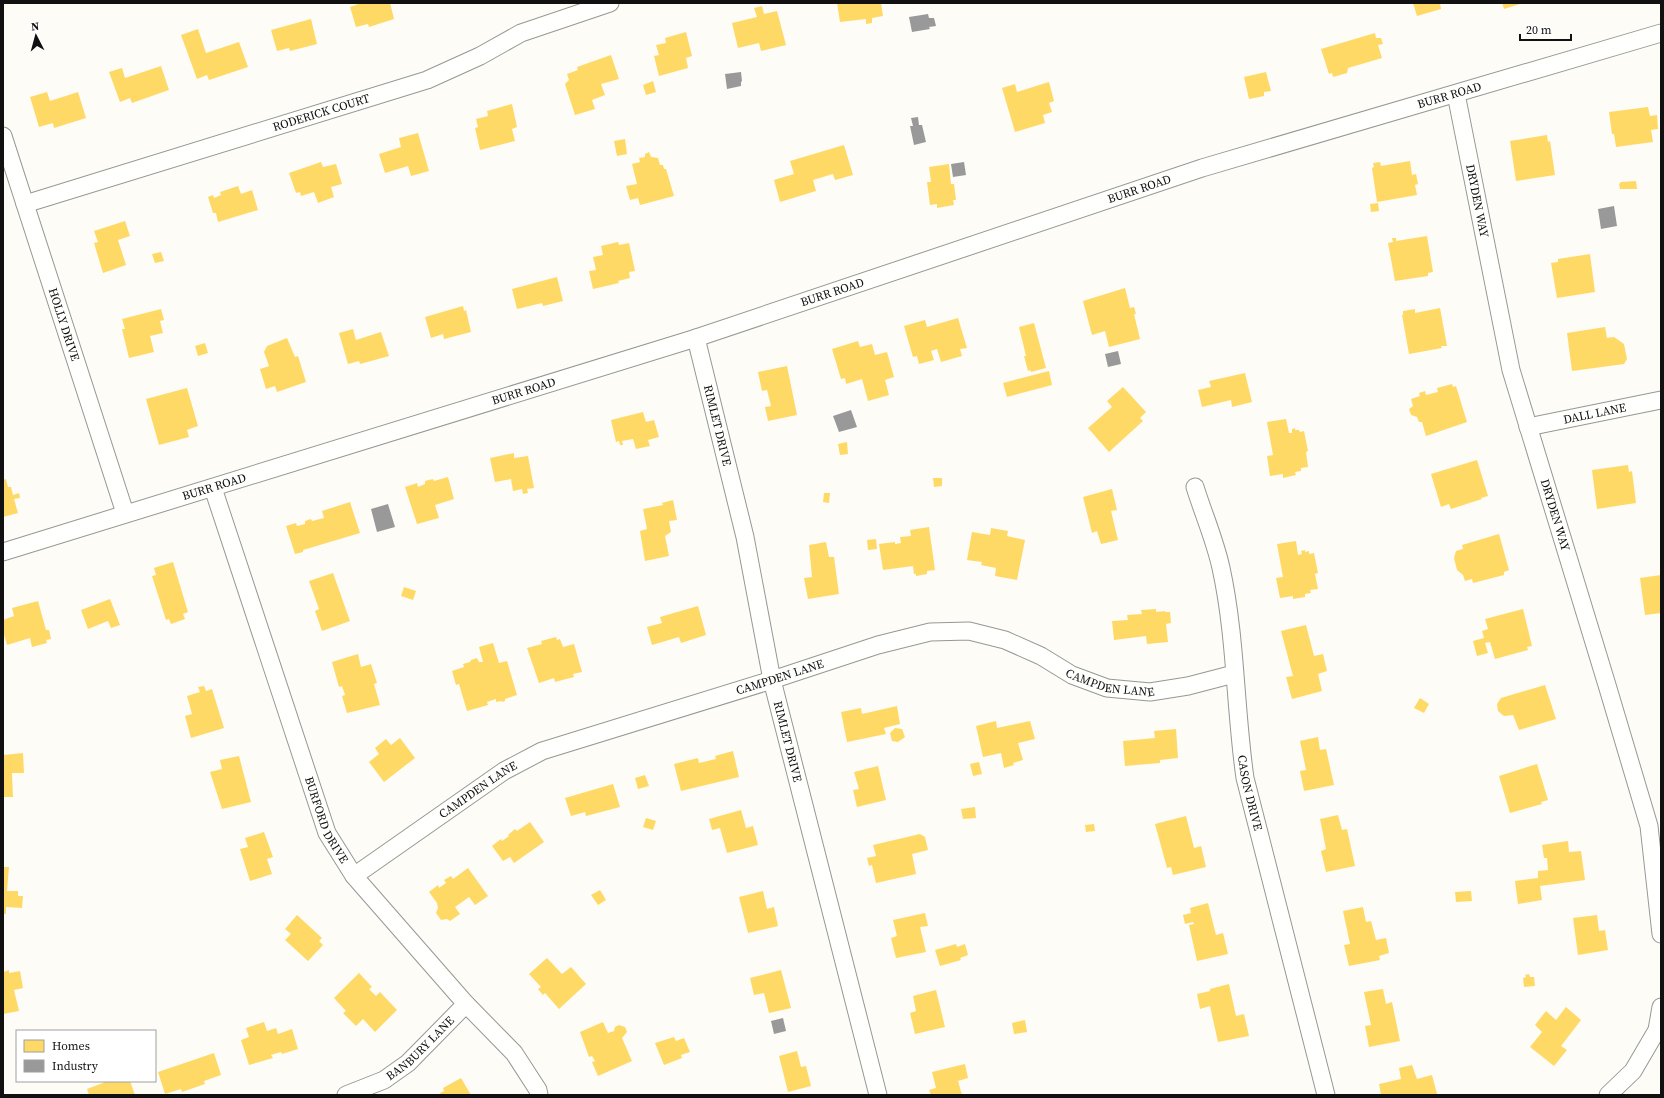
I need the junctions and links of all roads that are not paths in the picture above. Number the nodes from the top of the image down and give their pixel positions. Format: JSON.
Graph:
{"nodes":[{"id":1,"x":610,"y":3,"type":"edge"},
{"id":2,"x":1661,"y":32,"type":"edge"},
{"id":3,"x":1456,"y":94,"type":"junction"},
{"id":4,"x":3,"y":136,"type":"edge"},
{"id":5,"x":25,"y":204,"type":"junction"},
{"id":6,"x":696,"y":338,"type":"junction"},
{"id":7,"x":1661,"y":400,"type":"edge"},
{"id":8,"x":1528,"y":427,"type":"junction"},
{"id":9,"x":1195,"y":487,"type":"dead end"},
{"id":10,"x":213,"y":488,"type":"junction"},
{"id":11,"x":125,"y":514,"type":"junction"},
{"id":12,"x":3,"y":552,"type":"edge"},
{"id":13,"x":1234,"y":674,"type":"junction"},
{"id":14,"x":772,"y":680,"type":"junction"},
{"id":15,"x":354,"y":876,"type":"junction"},
{"id":16,"x":1661,"y":934,"type":"edge"},
{"id":17,"x":466,"y":1004,"type":"junction"},
{"id":18,"x":1661,"y":1008,"type":"edge"},
{"id":19,"x":346,"y":1095,"type":"edge"},
{"id":20,"x":539,"y":1095,"type":"edge"},
{"id":21,"x":878,"y":1095,"type":"edge"},
{"id":22,"x":1326,"y":1095,"type":"edge"},
{"id":23,"x":1608,"y":1095,"type":"edge"}],
"edges":[{"from":1,"to":5,"type":"street","name":"RODERICK COURT"},
{"from":2,"to":3,"type":"street","name":"BURR ROAD"},
{"from":3,"to":6,"type":"street","name":"BURR ROAD"},
{"from":3,"to":8,"type":"street","name":"DRYDEN WAY"},
{"from":4,"to":5,"type":"street","name":"HOLLY DRIVE"},
{"from":5,"to":11,"type":"street","name":"HOLLY DRIVE"},
{"from":6,"to":10,"type":"street","name":"BURR ROAD"},
{"from":6,"to":14,"type":"street","name":"RIMLET DRIVE"},
{"from":7,"to":8,"type":"street","name":"DALL LANE"},
{"from":8,"to":16,"type":"street","name":"DRYDEN WAY"},
{"from":9,"to":13,"type":"street","name":"CASON DRIVE"},
{"from":10,"to":11,"type":"street","name":"BURR ROAD"},
{"from":10,"to":15,"type":"street","name":"BURFORD DRIVE"},
{"from":11,"to":12,"type":"street","name":"BURR ROAD"},
{"from":13,"to":14,"type":"street","name":"CAMPDEN LANE"},
{"from":13,"to":22,"type":"street","name":"CASON DRIVE"},
{"from":14,"to":15,"type":"street","name":"CAMPDEN LANE"},
{"from":14,"to":21,"type":"street","name":"RIMLET DRIVE"},
{"from":15,"to":17,"type":"street","name":"BURFORD DRIVE"},
{"from":17,"to":19,"type":"street","name":"BANBURY LANE"},
{"from":17,"to":20,"type":"street","name":"BURFORD DRIVE"},
{"from":18,"to":23,"type":"street"}]}
